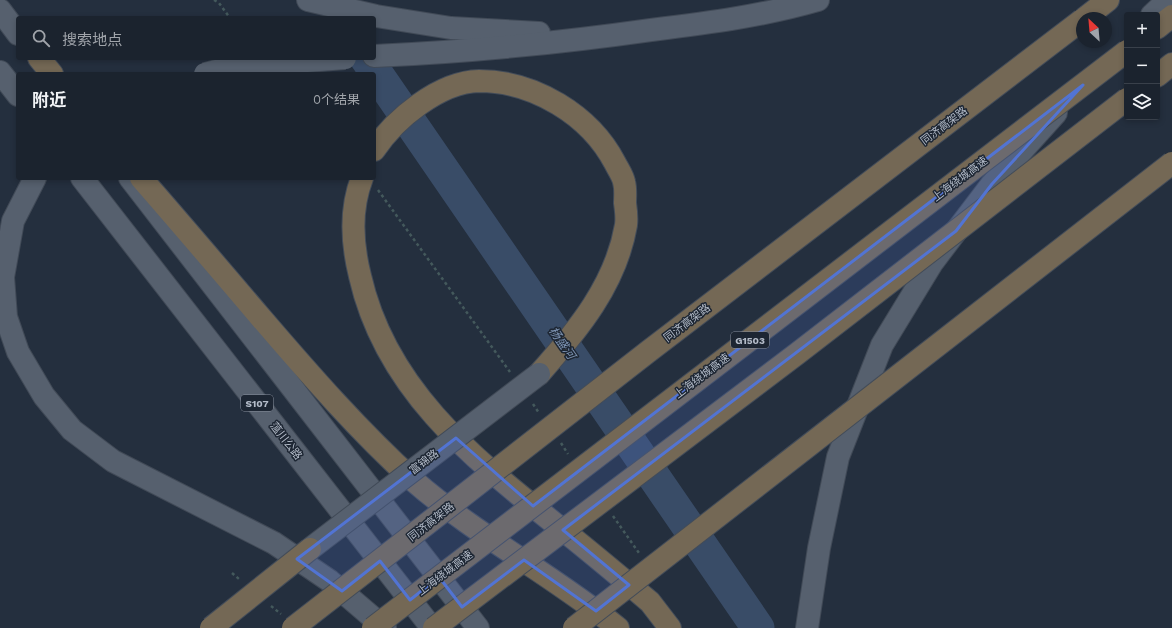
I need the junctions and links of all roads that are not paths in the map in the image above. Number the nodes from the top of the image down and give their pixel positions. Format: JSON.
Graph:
{"nodes":[{"id":1,"x":308,"y":0,"type":"edge"},
{"id":2,"x":818,"y":0,"type":"edge"},
{"id":3,"x":1108,"y":0,"type":"edge"},
{"id":4,"x":1168,"y":0,"type":"edge"},
{"id":5,"x":0,"y":10,"type":"edge"},
{"id":6,"x":1093,"y":12,"type":"edge"},
{"id":7,"x":1155,"y":12,"type":"edge"},
{"id":8,"x":1172,"y":16,"type":"edge"},
{"id":9,"x":1076,"y":25,"type":"edge"},
{"id":10,"x":1160,"y":26,"type":"edge"},
{"id":11,"x":16,"y":31,"type":"edge"},
{"id":12,"x":604,"y":37,"type":"junction"},
{"id":13,"x":1124,"y":42,"type":"edge"},
{"id":14,"x":1124,"y":53,"type":"edge"},
{"id":15,"x":376,"y":56,"type":"edge"},
{"id":16,"x":39,"y":60,"type":"edge"},
{"id":17,"x":40,"y":60,"type":"edge"},
{"id":18,"x":320,"y":60,"type":"edge"},
{"id":19,"x":1172,"y":64,"type":"edge"},
{"id":20,"x":0,"y":72,"type":"edge"},
{"id":21,"x":48,"y":72,"type":"edge"},
{"id":22,"x":50,"y":72,"type":"edge"},
{"id":23,"x":213,"y":72,"type":"edge"},
{"id":24,"x":1160,"y":74,"type":"edge"},
{"id":25,"x":16,"y":92,"type":"edge"},
{"id":26,"x":1124,"y":101,"type":"edge"},
{"id":27,"x":376,"y":148,"type":"edge"},
{"id":28,"x":1172,"y":163,"type":"edge"},
{"id":29,"x":34,"y":180,"type":"edge"},
{"id":30,"x":84,"y":180,"type":"edge"},
{"id":31,"x":132,"y":180,"type":"edge"},
{"id":32,"x":143,"y":180,"type":"edge"},
{"id":33,"x":358,"y":187,"type":"edge"},
{"id":34,"x":539,"y":374,"type":"joint"},
{"id":35,"x":310,"y":549,"type":"joint"},
{"id":36,"x":610,"y":621,"type":"edge"},
{"id":37,"x":211,"y":628,"type":"edge"},
{"id":38,"x":293,"y":628,"type":"edge"},
{"id":39,"x":373,"y":628,"type":"edge"},
{"id":40,"x":385,"y":628,"type":"edge"},
{"id":41,"x":433,"y":628,"type":"edge"},
{"id":42,"x":478,"y":628,"type":"edge"},
{"id":43,"x":574,"y":628,"type":"edge"},
{"id":44,"x":670,"y":628,"type":"edge"},
{"id":45,"x":807,"y":628,"type":"edge"}],
"edges":[{"from":1,"to":12,"type":"main road"},
{"from":2,"to":12,"type":"main road"},
{"from":3,"to":6,"type":"highway"},
{"from":4,"to":7,"type":"main road"},
{"from":5,"to":11,"type":"main road"},
{"from":8,"to":10,"type":"highway"},
{"from":9,"to":38,"type":"highway","name":"同济高架路","bridge":true},
{"from":12,"to":15,"type":"main road"},
{"from":13,"to":45,"type":"main road"},
{"from":14,"to":39,"type":"highway","name":"上海绕城高速","number":"G1503","bridge":true},
{"from":16,"to":21,"type":"main road"},
{"from":17,"to":22,"type":"highway"},
{"from":18,"to":23,"type":"main road","bridge":true},
{"from":19,"to":24,"type":"highway"},
{"from":20,"to":25,"type":"main road"},
{"from":26,"to":41,"type":"highway","bridge":true},
{"from":27,"to":34,"type":"highway"},
{"from":28,"to":43,"type":"highway","bridge":true},
{"from":29,"to":40,"type":"main road"},
{"from":30,"to":41,"type":"main road","name":"蕰川公路","number":"S107"},
{"from":31,"to":42,"type":"main road"},
{"from":32,"to":36,"type":"highway"},
{"from":33,"to":44,"type":"highway"},
{"from":34,"to":35,"type":"main road","name":"富锦路","bridge":true},
{"from":35,"to":37,"type":"highway","bridge":true}]}
